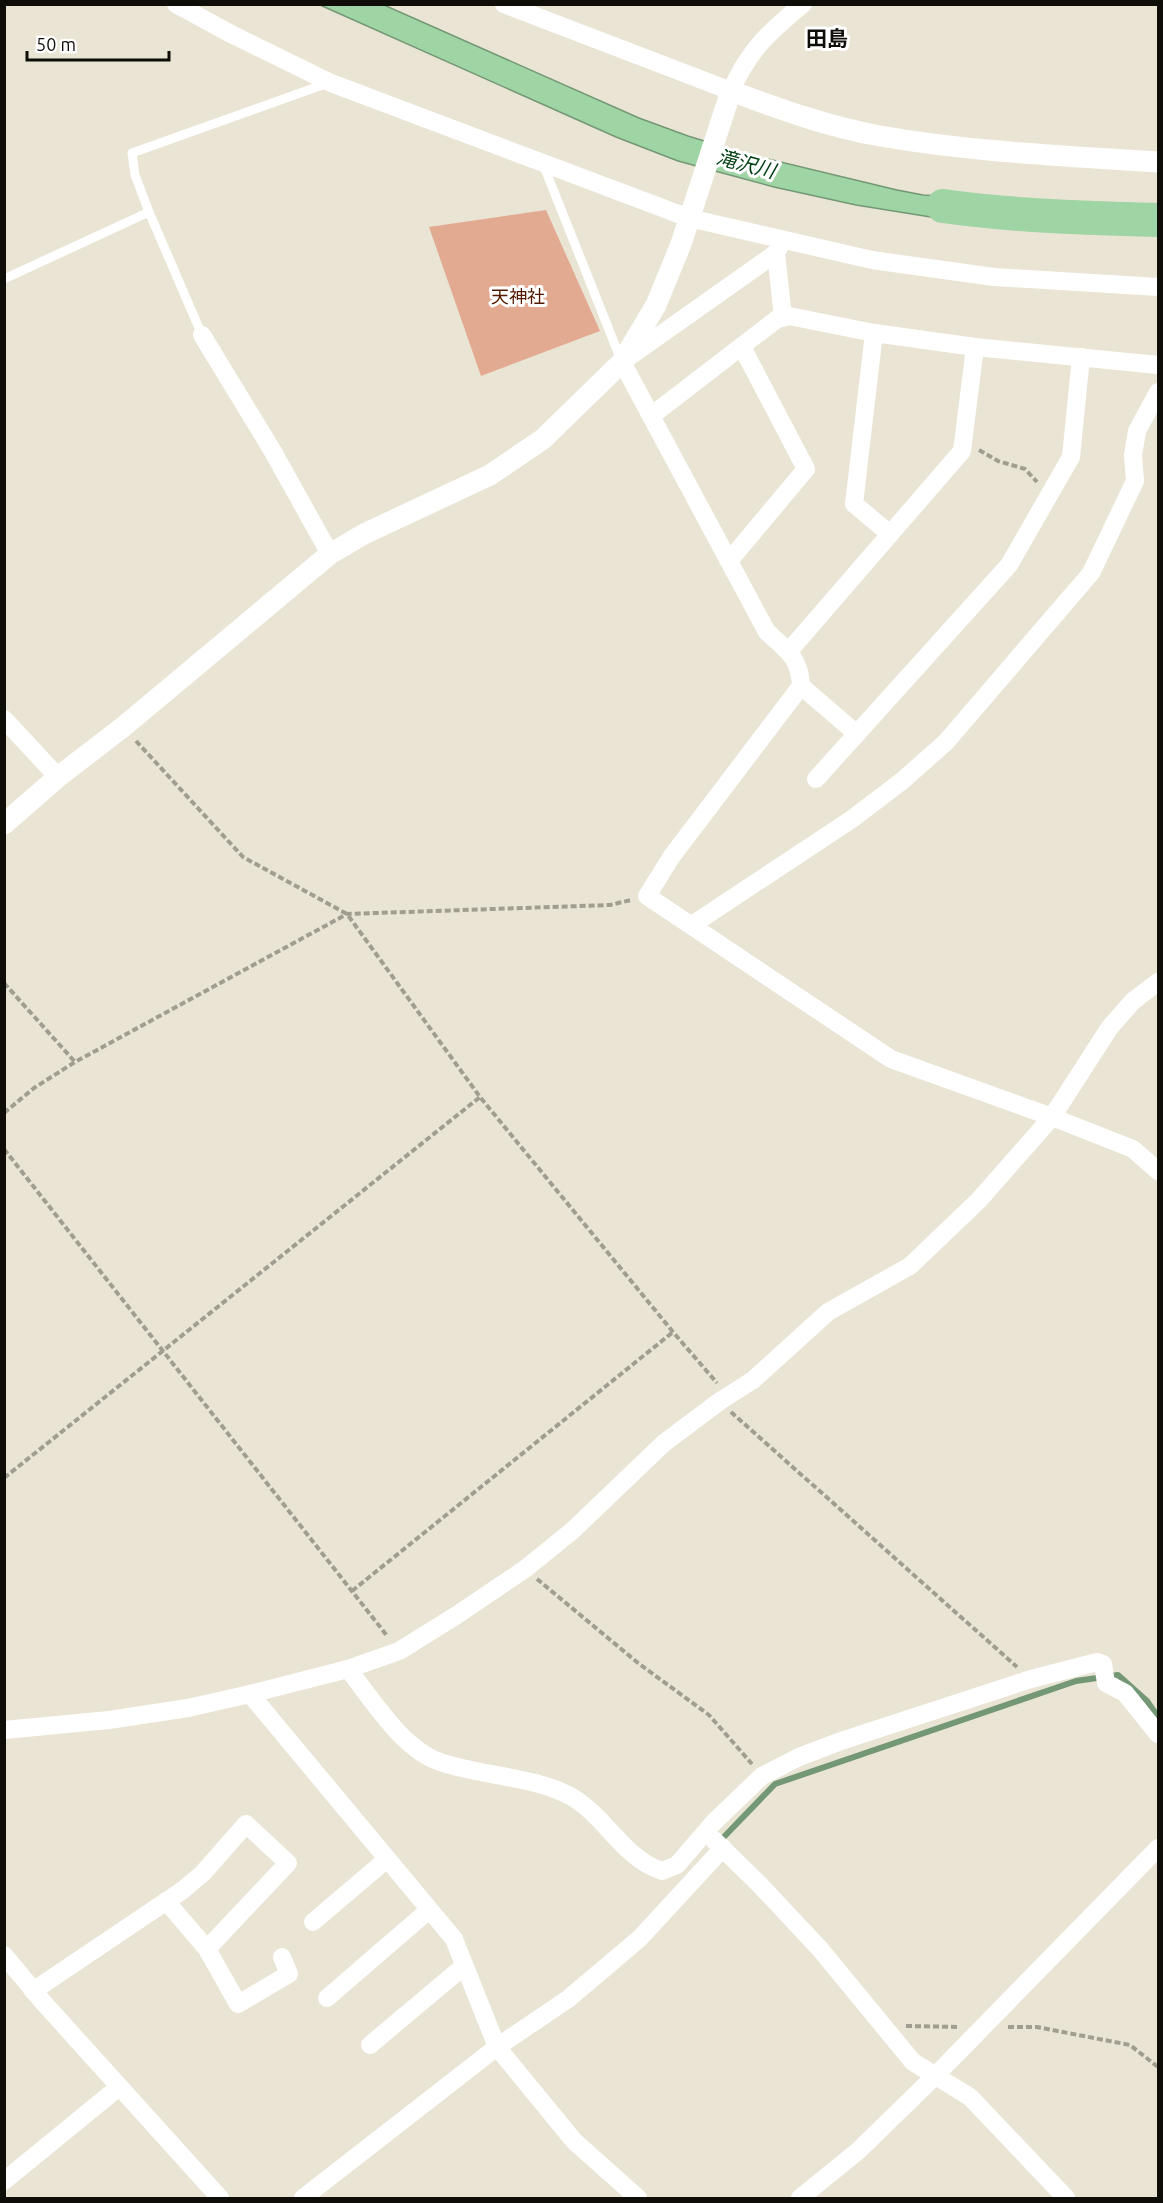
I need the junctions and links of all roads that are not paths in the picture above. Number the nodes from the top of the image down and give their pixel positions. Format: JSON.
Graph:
{"nodes":[{"id":1,"x":176,"y":4,"type":"edge"},
{"id":2,"x":504,"y":4,"type":"edge"},
{"id":3,"x":803,"y":4,"type":"edge"},
{"id":4,"x":331,"y":82,"type":"junction"},
{"id":5,"x":727,"y":99,"type":"junction"},
{"id":6,"x":542,"y":162,"type":"junction"},
{"id":7,"x":1158,"y":162,"type":"edge"},
{"id":8,"x":692,"y":211,"type":"junction"},
{"id":9,"x":149,"y":212,"type":"junction"},
{"id":10,"x":779,"y":246,"type":"junction"},
{"id":11,"x":4,"y":279,"type":"edge"},
{"id":12,"x":1158,"y":286,"type":"edge"},
{"id":13,"x":783,"y":318,"type":"junction"},
{"id":14,"x":874,"y":333,"type":"junction"},
{"id":15,"x":202,"y":335,"type":"joint"},
{"id":16,"x":742,"y":347,"type":"junction"},
{"id":17,"x":975,"y":347,"type":"junction"},
{"id":18,"x":1081,"y":357,"type":"junction"},
{"id":19,"x":622,"y":362,"type":"junction"},
{"id":20,"x":1158,"y":364,"type":"edge"},
{"id":21,"x":1158,"y":392,"type":"edge"},
{"id":22,"x":651,"y":416,"type":"junction"},
{"id":23,"x":890,"y":534,"type":"junction"},
{"id":24,"x":330,"y":554,"type":"junction"},
{"id":25,"x":729,"y":561,"type":"junction"},
{"id":26,"x":789,"y":651,"type":"junction"},
{"id":27,"x":801,"y":687,"type":"junction"},
{"id":28,"x":4,"y":719,"type":"edge"},
{"id":29,"x":856,"y":734,"type":"junction"},
{"id":30,"x":58,"y":777,"type":"junction"},
{"id":31,"x":816,"y":779,"type":"dead end"},
{"id":32,"x":4,"y":824,"type":"edge"},
{"id":33,"x":692,"y":925,"type":"junction"},
{"id":34,"x":1158,"y":982,"type":"edge"},
{"id":35,"x":1052,"y":1117,"type":"junction"},
{"id":36,"x":1158,"y":1171,"type":"edge"},
{"id":37,"x":348,"y":1669,"type":"junction"},
{"id":38,"x":250,"y":1694,"type":"junction"},
{"id":39,"x":4,"y":1730,"type":"edge"},
{"id":40,"x":1158,"y":1734,"type":"edge"},
{"id":41,"x":715,"y":1841,"type":"junction"},
{"id":42,"x":1158,"y":1848,"type":"edge"},
{"id":43,"x":387,"y":1859,"type":"junction"},
{"id":44,"x":166,"y":1902,"type":"junction"},
{"id":45,"x":429,"y":1910,"type":"junction"},
{"id":46,"x":314,"y":1922,"type":"dead end"},
{"id":47,"x":207,"y":1948,"type":"junction"},
{"id":48,"x":4,"y":1955,"type":"edge"},
{"id":49,"x":282,"y":1957,"type":"dead end"},
{"id":50,"x":464,"y":1966,"type":"junction"},
{"id":51,"x":33,"y":1990,"type":"junction"},
{"id":52,"x":327,"y":1998,"type":"dead end"},
{"id":53,"x":496,"y":2042,"type":"junction"},
{"id":54,"x":370,"y":2045,"type":"dead end"},
{"id":55,"x":935,"y":2076,"type":"junction"},
{"id":56,"x":119,"y":2087,"type":"junction"},
{"id":57,"x":4,"y":2181,"type":"edge"},
{"id":58,"x":220,"y":2199,"type":"edge"},
{"id":59,"x":303,"y":2199,"type":"edge"},
{"id":60,"x":638,"y":2199,"type":"edge"},
{"id":61,"x":800,"y":2199,"type":"edge"},
{"id":62,"x":1066,"y":2199,"type":"edge"}],
"edges":[{"from":1,"to":4,"type":"street"},
{"from":2,"to":5,"type":"street"},
{"from":3,"to":5,"type":"street"},
{"from":4,"to":6,"type":"street"},
{"from":4,"to":9,"type":"lane"},
{"from":5,"to":7,"type":"street"},
{"from":5,"to":8,"type":"street"},
{"from":6,"to":8,"type":"street"},
{"from":6,"to":19,"type":"lane"},
{"from":8,"to":10,"type":"street"},
{"from":8,"to":19,"type":"street"},
{"from":9,"to":11,"type":"lane"},
{"from":9,"to":15,"type":"lane"},
{"from":10,"to":12,"type":"street"},
{"from":10,"to":13,"type":"street"},
{"from":10,"to":19,"type":"street"},
{"from":13,"to":14,"type":"street"},
{"from":13,"to":16,"type":"street"},
{"from":14,"to":17,"type":"street"},
{"from":14,"to":23,"type":"street"},
{"from":15,"to":24,"type":"street"},
{"from":16,"to":22,"type":"street"},
{"from":16,"to":25,"type":"street"},
{"from":17,"to":18,"type":"street"},
{"from":17,"to":23,"type":"street"},
{"from":18,"to":20,"type":"street"},
{"from":18,"to":29,"type":"street"},
{"from":19,"to":22,"type":"street"},
{"from":19,"to":24,"type":"street"},
{"from":21,"to":33,"type":"street"},
{"from":22,"to":25,"type":"street"},
{"from":23,"to":26,"type":"street"},
{"from":24,"to":30,"type":"street"},
{"from":25,"to":26,"type":"street"},
{"from":26,"to":27,"type":"street"},
{"from":27,"to":29,"type":"street"},
{"from":27,"to":33,"type":"street"},
{"from":28,"to":30,"type":"street"},
{"from":29,"to":31,"type":"street"},
{"from":30,"to":32,"type":"street"},
{"from":33,"to":35,"type":"street"},
{"from":34,"to":35,"type":"street"},
{"from":35,"to":36,"type":"street"},
{"from":35,"to":37,"type":"street"},
{"from":37,"to":38,"type":"street"},
{"from":37,"to":41,"type":"street"},
{"from":38,"to":39,"type":"street"},
{"from":38,"to":43,"type":"street"},
{"from":40,"to":41,"type":"street"},
{"from":41,"to":53,"type":"street"},
{"from":41,"to":55,"type":"street"},
{"from":42,"to":55,"type":"street"},
{"from":43,"to":45,"type":"street"},
{"from":43,"to":46,"type":"street"},
{"from":44,"to":47,"type":"street"},
{"from":44,"to":47,"type":"street"},
{"from":44,"to":51,"type":"street"},
{"from":45,"to":50,"type":"street"},
{"from":45,"to":52,"type":"street"},
{"from":47,"to":49,"type":"street"},
{"from":48,"to":51,"type":"street"},
{"from":50,"to":53,"type":"street"},
{"from":50,"to":54,"type":"street"},
{"from":51,"to":56,"type":"street"},
{"from":53,"to":59,"type":"street"},
{"from":53,"to":60,"type":"street"},
{"from":55,"to":61,"type":"street"},
{"from":55,"to":62,"type":"street"},
{"from":56,"to":57,"type":"street"},
{"from":56,"to":58,"type":"street"}]}
